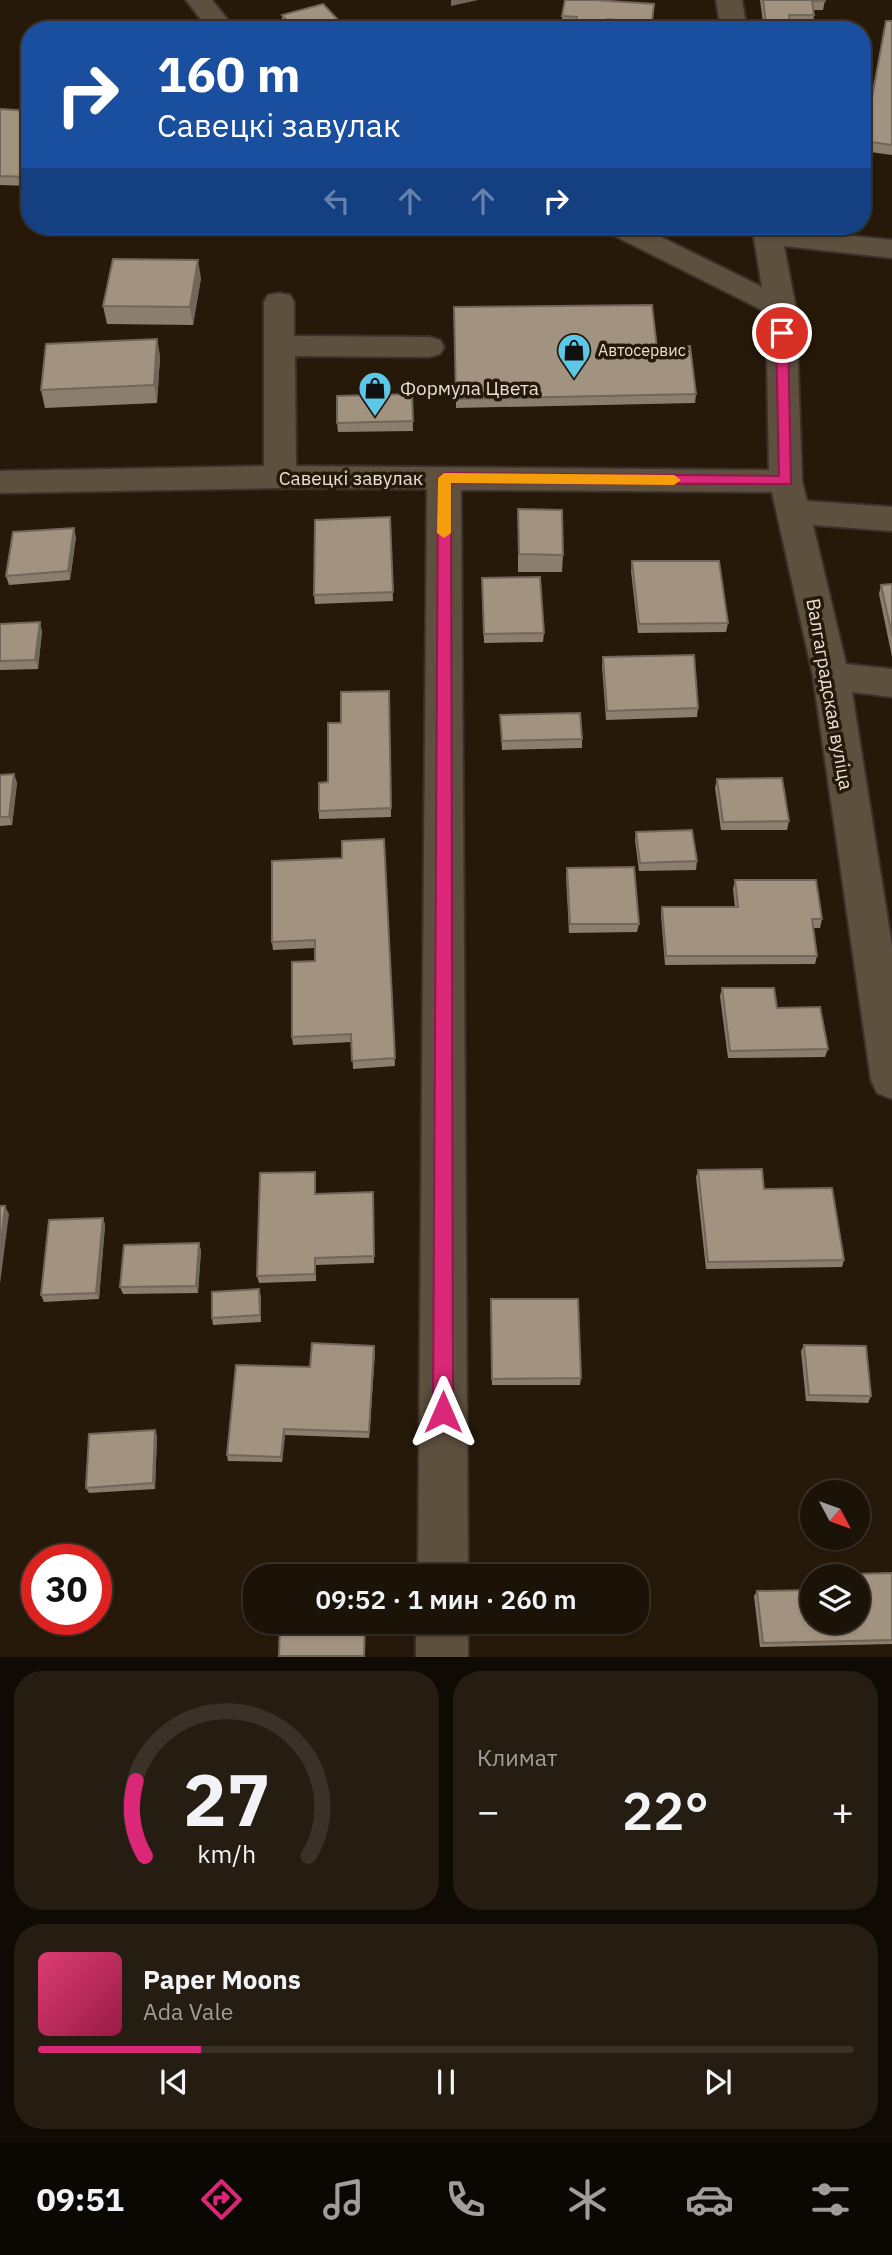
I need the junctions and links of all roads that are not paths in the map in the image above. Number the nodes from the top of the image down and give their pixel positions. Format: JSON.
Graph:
{"nodes":[{"id":1,"x":199,"y":0,"type":"edge"},
{"id":2,"x":729,"y":0,"type":"edge"},
{"id":3,"x":216,"y":21,"type":"edge"},
{"id":4,"x":732,"y":21,"type":"edge"},
{"id":5,"x":635,"y":235,"type":"edge"},
{"id":6,"x":768,"y":235,"type":"edge"},
{"id":7,"x":793,"y":235,"type":"edge"},
{"id":8,"x":892,"y":250,"type":"edge"},
{"id":9,"x":279,"y":302,"type":"dead end"},
{"id":10,"x":781,"y":308,"type":"junction"},
{"id":11,"x":280,"y":346,"type":"junction"},
{"id":12,"x":429,"y":348,"type":"dead end"},
{"id":13,"x":280,"y":477,"type":"junction"},
{"id":14,"x":444,"y":478,"type":"junction"},
{"id":15,"x":0,"y":482,"type":"edge"},
{"id":16,"x":790,"y":496,"type":"junction"},
{"id":17,"x":892,"y":519,"type":"edge"},
{"id":18,"x":831,"y":676,"type":"junction"},
{"id":19,"x":892,"y":683,"type":"edge"},
{"id":20,"x":892,"y":1080,"type":"edge"},
{"id":21,"x":443,"y":1564,"type":"edge"},
{"id":22,"x":442,"y":1634,"type":"edge"},
{"id":23,"x":442,"y":1657,"type":"edge"}],
"edges":[{"from":1,"to":3,"type":"street"},
{"from":2,"to":4,"type":"street"},
{"from":5,"to":10,"type":"street"},
{"from":6,"to":10,"type":"street","name":"Валгаградская вуліца"},
{"from":7,"to":8,"type":"street"},
{"from":9,"to":11,"type":"street"},
{"from":10,"to":16,"type":"street","name":"Валгаградская вуліца"},
{"from":11,"to":12,"type":"street"},
{"from":11,"to":13,"type":"street"},
{"from":13,"to":14,"type":"street","name":"Савецкі завулак"},
{"from":13,"to":15,"type":"street","name":"Савецкі завулак"},
{"from":14,"to":16,"type":"street","name":"Савецкі завулак"},
{"from":14,"to":21,"type":"street"},
{"from":16,"to":17,"type":"street","name":"Савецкі завулак"},
{"from":16,"to":18,"type":"street","name":"Валгаградская вуліца"},
{"from":18,"to":19,"type":"street"},
{"from":18,"to":20,"type":"street","name":"Валгаградская вуліца"},
{"from":22,"to":23,"type":"street"}]}
